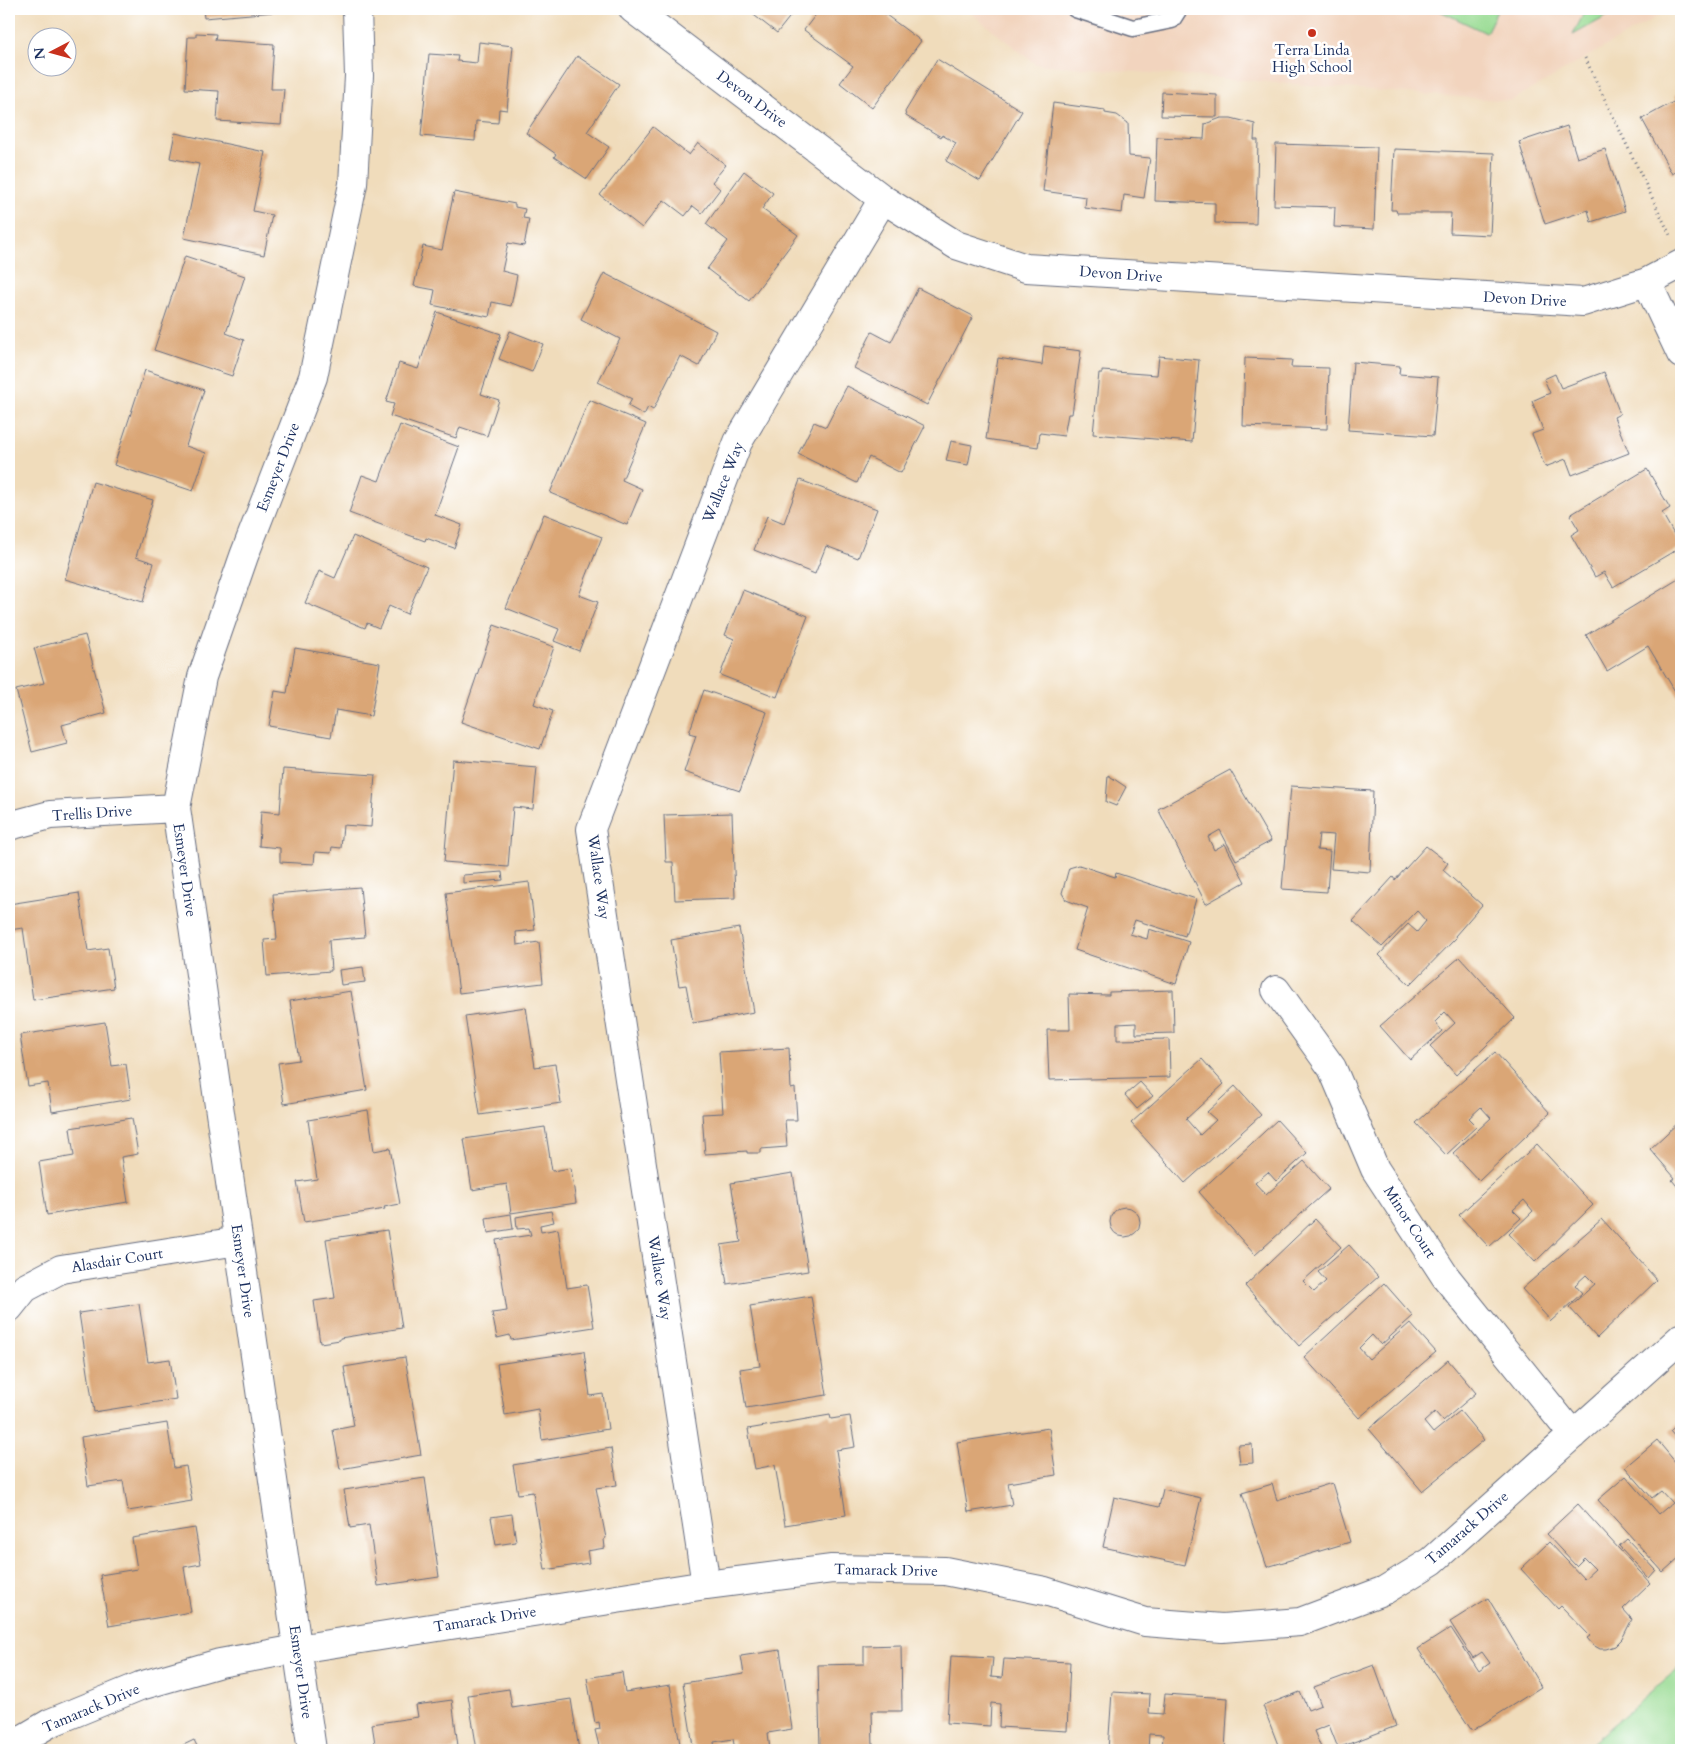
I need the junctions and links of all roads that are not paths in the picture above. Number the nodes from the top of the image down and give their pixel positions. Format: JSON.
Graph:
{"nodes":[{"id":1,"x":357,"y":9,"type":"edge"},
{"id":2,"x":633,"y":9,"type":"edge"},
{"id":3,"x":1075,"y":9,"type":"edge"},
{"id":4,"x":1178,"y":9,"type":"edge"},
{"id":5,"x":883,"y":199,"type":"junction"},
{"id":6,"x":1677,"y":253,"type":"edge"},
{"id":7,"x":1647,"y":282,"type":"junction"},
{"id":8,"x":1681,"y":354,"type":"edge"},
{"id":9,"x":176,"y":808,"type":"junction"},
{"id":10,"x":9,"y":826,"type":"edge"},
{"id":11,"x":1276,"y":990,"type":"dead end"},
{"id":12,"x":238,"y":1241,"type":"junction"},
{"id":13,"x":9,"y":1308,"type":"edge"},
{"id":14,"x":1681,"y":1338,"type":"edge"},
{"id":15,"x":1573,"y":1435,"type":"junction"},
{"id":16,"x":706,"y":1585,"type":"junction"},
{"id":17,"x":297,"y":1648,"type":"junction"},
{"id":18,"x":9,"y":1747,"type":"edge"},
{"id":19,"x":312,"y":1750,"type":"edge"}],
"edges":[{"from":1,"to":9,"type":"street","name":"Esmeyer Drive"},
{"from":2,"to":5,"type":"street","name":"Devon Drive"},
{"from":3,"to":4,"type":"lane"},
{"from":5,"to":7,"type":"street","name":"Devon Drive"},
{"from":5,"to":16,"type":"street","name":"Wallace Way"},
{"from":6,"to":7,"type":"street","name":"Devon Drive"},
{"from":7,"to":8,"type":"street"},
{"from":9,"to":10,"type":"street","name":"Trellis Drive"},
{"from":9,"to":12,"type":"street","name":"Esmeyer Drive"},
{"from":11,"to":15,"type":"street","name":"Minor Court"},
{"from":12,"to":13,"type":"street","name":"Alasdair Court"},
{"from":12,"to":17,"type":"street","name":"Esmeyer Drive"},
{"from":14,"to":15,"type":"street","name":"Tamarack Drive"},
{"from":15,"to":16,"type":"street","name":"Tamarack Drive"},
{"from":16,"to":17,"type":"street","name":"Tamarack Drive"},
{"from":17,"to":18,"type":"street","name":"Tamarack Drive"},
{"from":17,"to":19,"type":"street","name":"Esmeyer Drive"}]}
